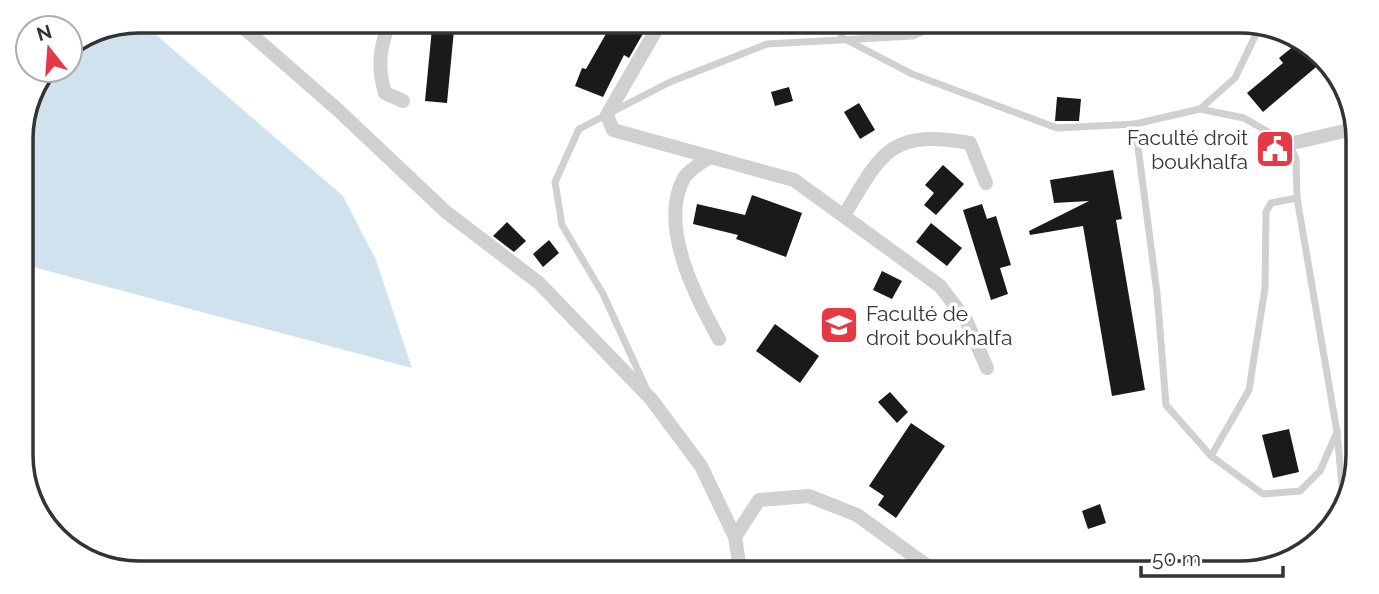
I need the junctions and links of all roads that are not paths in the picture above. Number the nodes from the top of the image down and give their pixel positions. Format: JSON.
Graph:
{"nodes":[{"id":1,"x":250,"y":33,"type":"edge"},
{"id":2,"x":386,"y":33,"type":"edge"},
{"id":3,"x":654,"y":33,"type":"edge"},
{"id":4,"x":919,"y":33,"type":"edge"},
{"id":5,"x":1256,"y":35,"type":"edge"},
{"id":6,"x":841,"y":37,"type":"junction"},
{"id":7,"x":403,"y":101,"type":"dead end"},
{"id":8,"x":1200,"y":109,"type":"junction"},
{"id":9,"x":607,"y":114,"type":"junction"},
{"id":10,"x":1135,"y":124,"type":"junction"},
{"id":11,"x":1345,"y":131,"type":"edge"},
{"id":12,"x":1289,"y":144,"type":"junction"},
{"id":13,"x":710,"y":157,"type":"junction"},
{"id":14,"x":986,"y":183,"type":"dead end"},
{"id":15,"x":1297,"y":198,"type":"junction"},
{"id":16,"x":845,"y":214,"type":"junction"},
{"id":17,"x":719,"y":339,"type":"dead end"},
{"id":18,"x":987,"y":368,"type":"dead end"},
{"id":19,"x":651,"y":399,"type":"junction"},
{"id":20,"x":1337,"y":432,"type":"junction"},
{"id":21,"x":1210,"y":456,"type":"junction"},
{"id":22,"x":1342,"y":483,"type":"edge"},
{"id":23,"x":735,"y":537,"type":"junction"},
{"id":24,"x":739,"y":561,"type":"edge"},
{"id":25,"x":921,"y":561,"type":"edge"}],
"edges":[{"from":1,"to":19,"type":"street"},
{"from":2,"to":7,"type":"street"},
{"from":3,"to":9,"type":"street"},
{"from":4,"to":6,"type":"lane"},
{"from":5,"to":8,"type":"lane"},
{"from":6,"to":9,"type":"lane"},
{"from":6,"to":10,"type":"lane"},
{"from":8,"to":10,"type":"lane"},
{"from":8,"to":12,"type":"lane"},
{"from":9,"to":13,"type":"street"},
{"from":9,"to":19,"type":"lane"},
{"from":10,"to":21,"type":"lane"},
{"from":11,"to":12,"type":"street"},
{"from":12,"to":15,"type":"lane"},
{"from":13,"to":16,"type":"street"},
{"from":13,"to":17,"type":"street"},
{"from":14,"to":16,"type":"street"},
{"from":15,"to":20,"type":"lane"},
{"from":15,"to":21,"type":"lane"},
{"from":16,"to":18,"type":"street"},
{"from":19,"to":23,"type":"street"},
{"from":20,"to":21,"type":"lane"},
{"from":20,"to":22,"type":"lane"},
{"from":23,"to":24,"type":"street"},
{"from":23,"to":25,"type":"street"}]}
